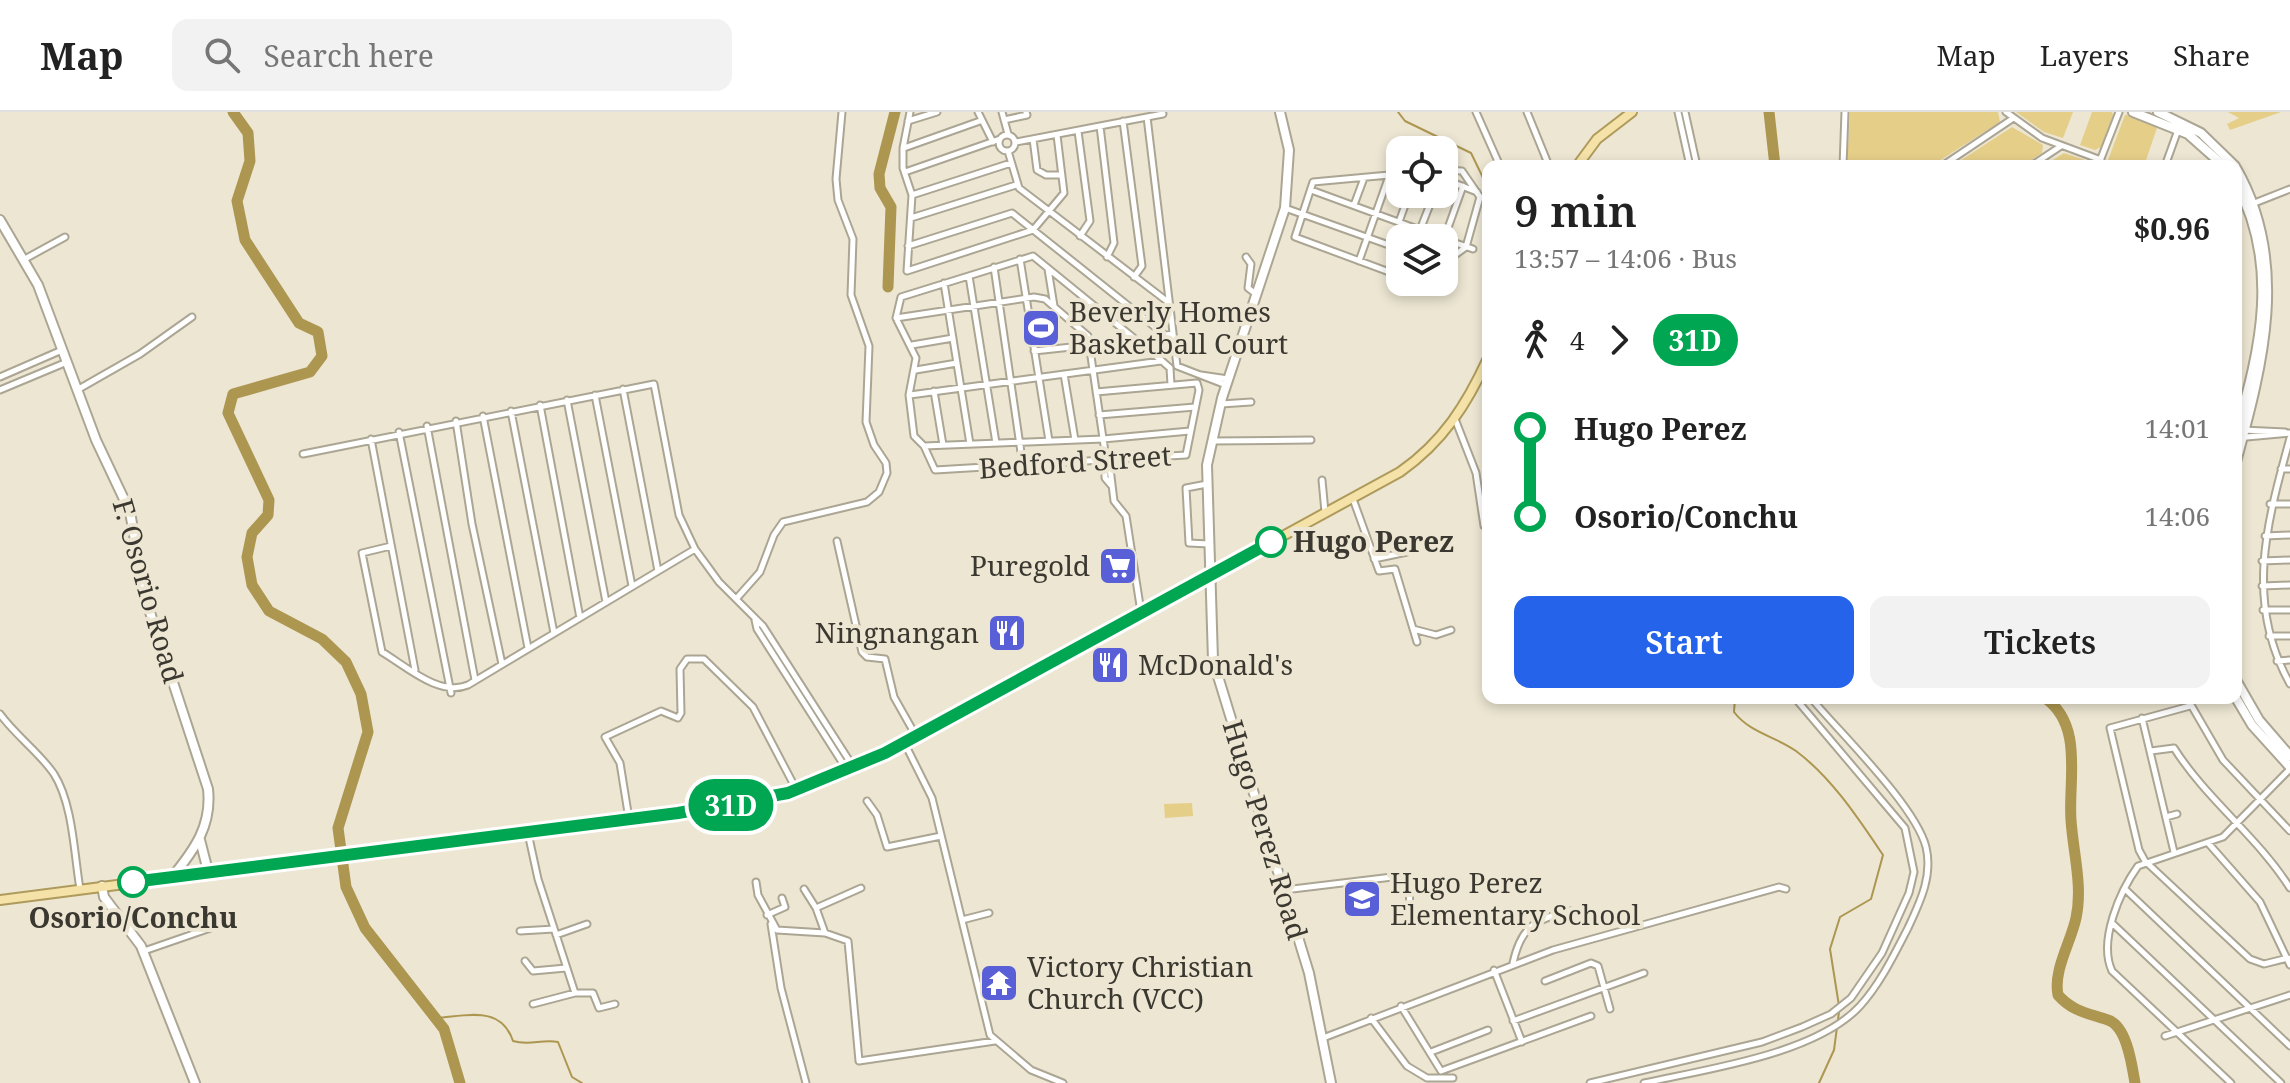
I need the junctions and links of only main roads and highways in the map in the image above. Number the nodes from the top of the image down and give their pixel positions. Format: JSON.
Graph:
{"nodes":[{"id":1,"x":1632,"y":112,"type":"edge"},
{"id":2,"x":1581,"y":160,"type":"edge"},
{"id":3,"x":1482,"y":369,"type":"edge"},
{"id":4,"x":0,"y":900,"type":"edge"}],
"edges":[{"from":1,"to":2,"type":"main road"},
{"from":3,"to":4,"type":"main road"}]}
